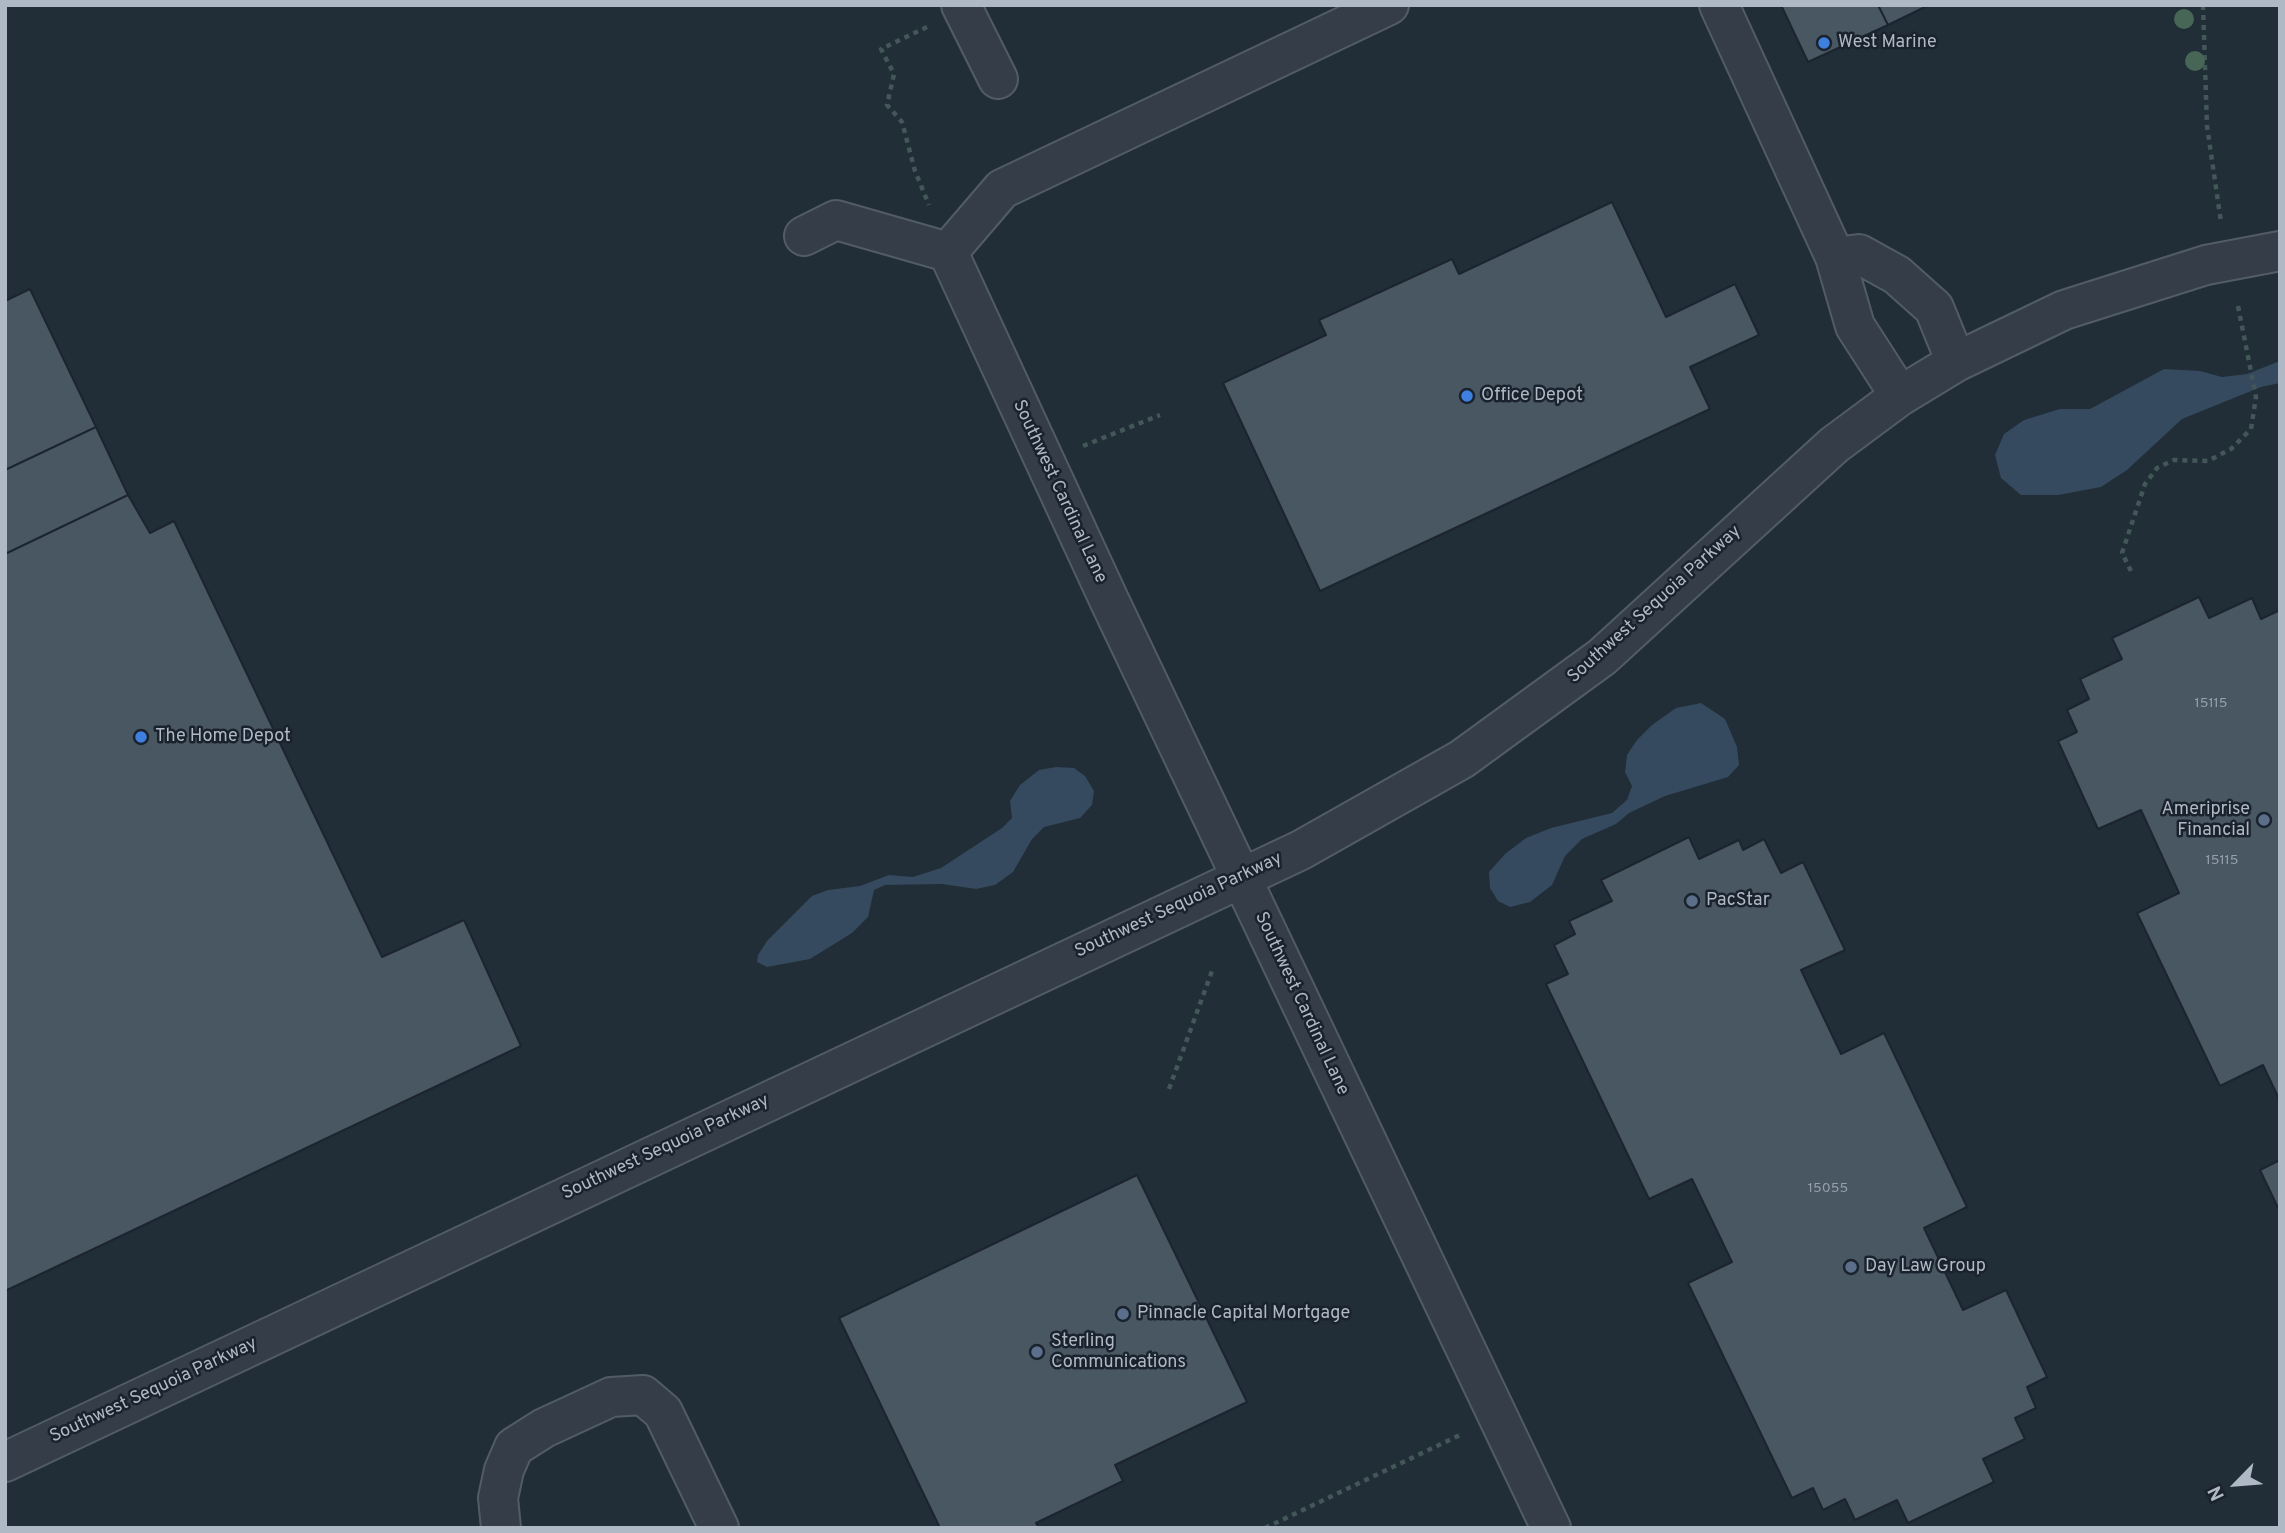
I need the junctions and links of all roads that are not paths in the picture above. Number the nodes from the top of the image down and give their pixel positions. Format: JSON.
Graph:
{"nodes":[{"id":1,"x":1388,"y":5,"type":"edge"},
{"id":2,"x":1718,"y":5,"type":"edge"},
{"id":3,"x":962,"y":8,"type":"edge"},
{"id":4,"x":998,"y":79,"type":"dead end"},
{"id":5,"x":804,"y":236,"type":"dead end"},
{"id":6,"x":2280,"y":251,"type":"edge"},
{"id":7,"x":947,"y":252,"type":"junction"},
{"id":8,"x":1835,"y":257,"type":"junction"},
{"id":9,"x":1956,"y":362,"type":"junction"},
{"id":10,"x":1900,"y":396,"type":"junction"},
{"id":11,"x":1241,"y":877,"type":"junction"},
{"id":12,"x":5,"y":1462,"type":"edge"},
{"id":13,"x":501,"y":1528,"type":"edge"},
{"id":14,"x":719,"y":1528,"type":"edge"},
{"id":15,"x":1551,"y":1528,"type":"edge"}],
"edges":[{"from":1,"to":7,"type":"street"},
{"from":2,"to":8,"type":"street"},
{"from":3,"to":4,"type":"street"},
{"from":5,"to":7,"type":"street"},
{"from":6,"to":9,"type":"street","name":"Southwest Sequoia Parkway"},
{"from":7,"to":11,"type":"street","name":"Southwest Cardinal Lane"},
{"from":8,"to":9,"type":"street"},
{"from":8,"to":10,"type":"street"},
{"from":9,"to":10,"type":"street","name":"Southwest Sequoia Parkway"},
{"from":10,"to":11,"type":"street","name":"Southwest Sequoia Parkway"},
{"from":11,"to":12,"type":"street","name":"Southwest Sequoia Parkway"},
{"from":11,"to":15,"type":"street","name":"Southwest Cardinal Lane"},
{"from":13,"to":14,"type":"street"}]}
